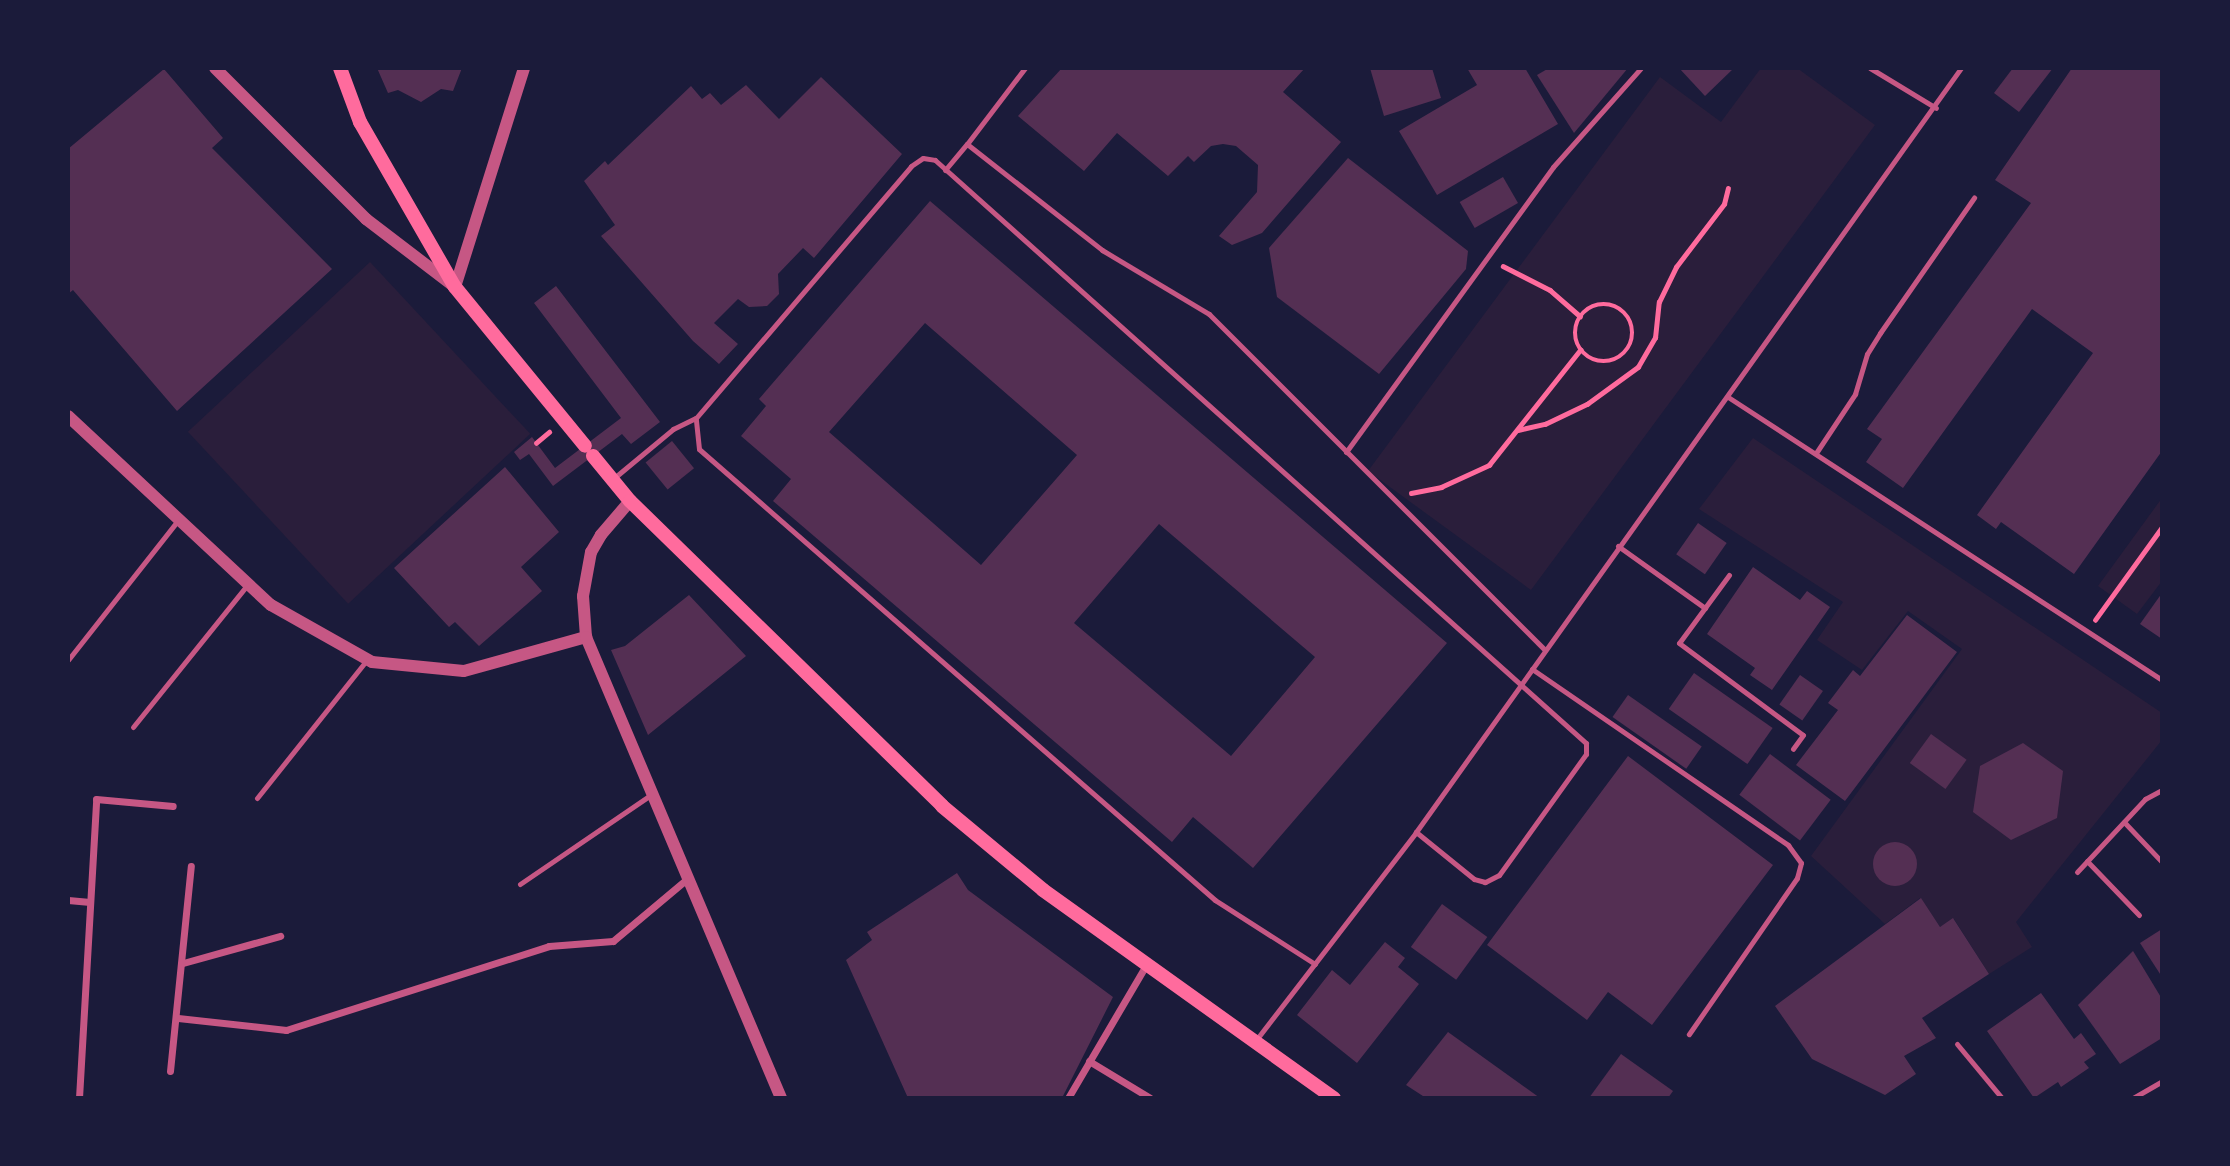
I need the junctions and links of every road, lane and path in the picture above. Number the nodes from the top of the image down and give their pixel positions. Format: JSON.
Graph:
{"nodes":[{"id":1,"x":215,"y":68,"type":"edge"},
{"id":2,"x":340,"y":68,"type":"edge"},
{"id":3,"x":524,"y":68,"type":"edge"},
{"id":4,"x":1025,"y":68,"type":"edge"},
{"id":5,"x":1641,"y":68,"type":"edge"},
{"id":6,"x":1870,"y":68,"type":"edge"},
{"id":7,"x":1961,"y":68,"type":"edge"},
{"id":8,"x":1937,"y":108,"type":"junction"},
{"id":9,"x":967,"y":144,"type":"junction"},
{"id":10,"x":945,"y":170,"type":"junction"},
{"id":11,"x":1728,"y":188,"type":"dead end"},
{"id":12,"x":1974,"y":198,"type":"dead end"},
{"id":13,"x":1489,"y":255,"type":"junction"},
{"id":14,"x":454,"y":287,"type":"junction"},
{"id":15,"x":1580,"y":316,"type":"junction"},
{"id":16,"x":1580,"y":350,"type":"junction"},
{"id":17,"x":1728,"y":397,"type":"junction"},
{"id":18,"x":68,"y":416,"type":"edge"},
{"id":19,"x":696,"y":418,"type":"junction"},
{"id":20,"x":1518,"y":430,"type":"junction"},
{"id":21,"x":1346,"y":452,"type":"junction"},
{"id":22,"x":1816,"y":453,"type":"junction"},
{"id":23,"x":612,"y":479,"type":"junction"},
{"id":24,"x":1391,"y":497,"type":"junction"},
{"id":25,"x":630,"y":501,"type":"junction"},
{"id":26,"x":179,"y":519,"type":"junction"},
{"id":27,"x":2162,"y":527,"type":"edge"},
{"id":28,"x":1618,"y":546,"type":"junction"},
{"id":29,"x":1729,"y":575,"type":"dead end"},
{"id":30,"x":248,"y":584,"type":"junction"},
{"id":31,"x":1705,"y":608,"type":"junction"},
{"id":32,"x":2088,"y":629,"type":"junction"},
{"id":33,"x":586,"y":637,"type":"junction"},
{"id":34,"x":1545,"y":650,"type":"junction"},
{"id":35,"x":367,"y":659,"type":"junction"},
{"id":36,"x":68,"y":660,"type":"edge"},
{"id":37,"x":1532,"y":669,"type":"junction"},
{"id":38,"x":2162,"y":680,"type":"edge"},
{"id":39,"x":1519,"y":688,"type":"junction"},
{"id":40,"x":133,"y":727,"type":"dead end"},
{"id":41,"x":1793,"y":749,"type":"dead end"},
{"id":42,"x":2162,"y":790,"type":"edge"},
{"id":43,"x":652,"y":794,"type":"junction"},
{"id":44,"x":257,"y":798,"type":"dead end"},
{"id":45,"x":173,"y":806,"type":"dead end"},
{"id":46,"x":2124,"y":822,"type":"junction"},
{"id":47,"x":1416,"y":832,"type":"junction"},
{"id":48,"x":2087,"y":860,"type":"junction"},
{"id":49,"x":2162,"y":862,"type":"edge"},
{"id":50,"x":191,"y":866,"type":"dead end"},
{"id":51,"x":2077,"y":872,"type":"dead end"},
{"id":52,"x":688,"y":878,"type":"junction"},
{"id":53,"x":520,"y":884,"type":"dead end"},
{"id":54,"x":68,"y":900,"type":"edge"},
{"id":55,"x":90,"y":902,"type":"junction"},
{"id":56,"x":2139,"y":915,"type":"dead end"},
{"id":57,"x":280,"y":936,"type":"dead end"},
{"id":58,"x":183,"y":963,"type":"junction"},
{"id":59,"x":1315,"y":964,"type":"junction"},
{"id":60,"x":1146,"y":965,"type":"junction"},
{"id":61,"x":178,"y":1018,"type":"junction"},
{"id":62,"x":1689,"y":1034,"type":"dead end"},
{"id":63,"x":1255,"y":1042,"type":"junction"},
{"id":64,"x":1957,"y":1044,"type":"dead end"},
{"id":65,"x":1089,"y":1061,"type":"junction"},
{"id":66,"x":170,"y":1071,"type":"dead end"},
{"id":67,"x":2162,"y":1081,"type":"edge"},
{"id":68,"x":79,"y":1098,"type":"edge"},
{"id":69,"x":781,"y":1098,"type":"edge"},
{"id":70,"x":1068,"y":1098,"type":"edge"},
{"id":71,"x":1150,"y":1098,"type":"edge"},
{"id":72,"x":1334,"y":1098,"type":"edge"},
{"id":73,"x":2001,"y":1098,"type":"edge"},
{"id":74,"x":2133,"y":1098,"type":"edge"}],
"edges":[{"from":1,"to":14,"type":"street"},
{"from":2,"to":14,"type":"main road"},
{"from":3,"to":14,"type":"street"},
{"from":4,"to":9,"type":"lane"},
{"from":5,"to":13,"type":"lane"},
{"from":6,"to":8,"type":"lane"},
{"from":7,"to":8,"type":"lane"},
{"from":8,"to":17,"type":"lane"},
{"from":9,"to":10,"type":"lane"},
{"from":9,"to":21,"type":"lane"},
{"from":10,"to":19,"type":"lane"},
{"from":10,"to":39,"type":"lane"},
{"from":11,"to":20,"type":"path"},
{"from":12,"to":22,"type":"lane"},
{"from":13,"to":15,"type":"path"},
{"from":13,"to":21,"type":"lane"},
{"from":14,"to":23,"type":"main road"},
{"from":15,"to":16,"type":"path"},
{"from":15,"to":16,"type":"path"},
{"from":16,"to":20,"type":"path"},
{"from":17,"to":22,"type":"lane"},
{"from":17,"to":28,"type":"lane"},
{"from":18,"to":26,"type":"street"},
{"from":19,"to":23,"type":"lane"},
{"from":19,"to":59,"type":"lane"},
{"from":20,"to":24,"type":"path"},
{"from":21,"to":24,"type":"lane"},
{"from":22,"to":32,"type":"lane"},
{"from":23,"to":25,"type":"main road"},
{"from":24,"to":34,"type":"lane"},
{"from":25,"to":33,"type":"street"},
{"from":25,"to":60,"type":"main road"},
{"from":26,"to":30,"type":"street"},
{"from":26,"to":36,"type":"lane"},
{"from":27,"to":32,"type":"path"},
{"from":28,"to":31,"type":"lane"},
{"from":28,"to":34,"type":"lane"},
{"from":29,"to":31,"type":"lane"},
{"from":30,"to":35,"type":"street"},
{"from":30,"to":40,"type":"lane"},
{"from":31,"to":41,"type":"lane"},
{"from":32,"to":38,"type":"lane"},
{"from":33,"to":35,"type":"street"},
{"from":33,"to":43,"type":"street"},
{"from":34,"to":37,"type":"lane"},
{"from":35,"to":44,"type":"lane"},
{"from":37,"to":39,"type":"lane"},
{"from":37,"to":62,"type":"lane"},
{"from":39,"to":47,"type":"lane"},
{"from":39,"to":47,"type":"lane"},
{"from":42,"to":46,"type":"lane"},
{"from":43,"to":52,"type":"street"},
{"from":43,"to":53,"type":"lane"},
{"from":45,"to":55,"type":"street"},
{"from":46,"to":48,"type":"lane"},
{"from":46,"to":49,"type":"lane"},
{"from":47,"to":59,"type":"lane"},
{"from":48,"to":51,"type":"lane"},
{"from":48,"to":56,"type":"lane"},
{"from":50,"to":58,"type":"street"},
{"from":52,"to":61,"type":"street"},
{"from":52,"to":69,"type":"street"},
{"from":54,"to":55,"type":"street"},
{"from":55,"to":68,"type":"street"},
{"from":57,"to":58,"type":"street"},
{"from":58,"to":61,"type":"street"},
{"from":59,"to":63,"type":"lane"},
{"from":60,"to":63,"type":"main road"},
{"from":60,"to":65,"type":"street"},
{"from":61,"to":66,"type":"street"},
{"from":63,"to":72,"type":"main road"},
{"from":64,"to":73,"type":"lane"},
{"from":65,"to":70,"type":"street"},
{"from":65,"to":71,"type":"street"},
{"from":67,"to":74,"type":"lane"}]}
